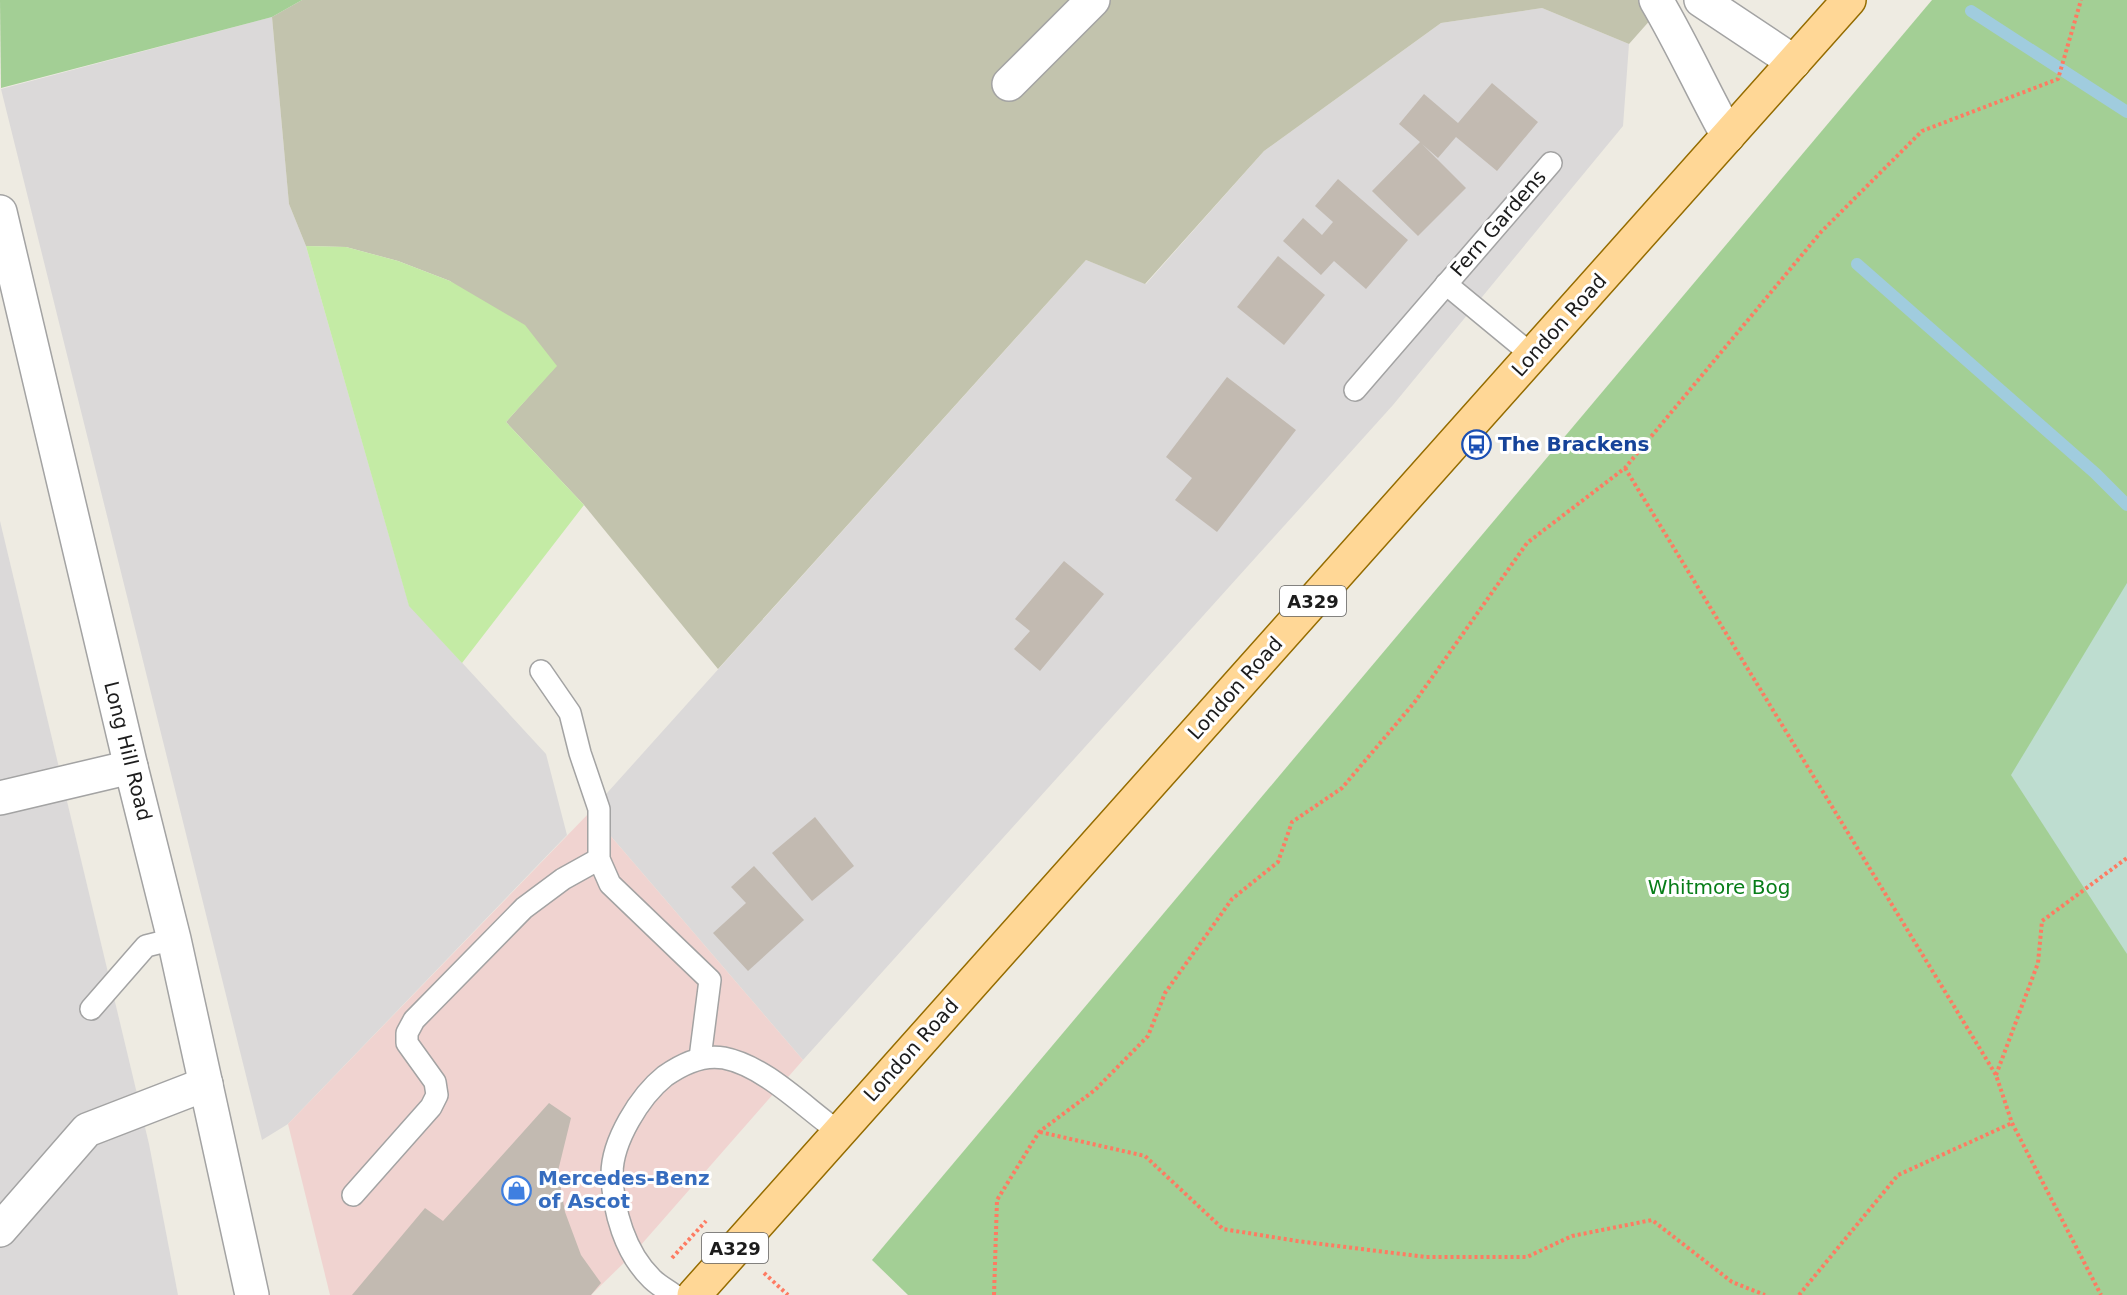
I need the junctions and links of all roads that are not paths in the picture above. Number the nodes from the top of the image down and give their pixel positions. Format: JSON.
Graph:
{"nodes":[{"id":1,"x":1093,"y":0,"type":"edge"},
{"id":2,"x":1656,"y":0,"type":"edge"},
{"id":3,"x":1701,"y":0,"type":"edge"},
{"id":4,"x":1849,"y":0,"type":"edge"},
{"id":5,"x":1794,"y":62,"type":"junction"},
{"id":6,"x":1009,"y":84,"type":"dead end"},
{"id":7,"x":1728,"y":136,"type":"junction"},
{"id":8,"x":1551,"y":163,"type":"dead end"},
{"id":9,"x":0,"y":212,"type":"edge"},
{"id":10,"x":1446,"y":284,"type":"junction"},
{"id":11,"x":1532,"y":355,"type":"junction"},
{"id":12,"x":1354,"y":390,"type":"dead end"},
{"id":13,"x":541,"y":671,"type":"dead end"},
{"id":14,"x":131,"y":767,"type":"junction"},
{"id":15,"x":0,"y":798,"type":"edge"},
{"id":16,"x":599,"y":860,"type":"junction"},
{"id":17,"x":174,"y":939,"type":"junction"},
{"id":18,"x":91,"y":1009,"type":"dead end"},
{"id":19,"x":700,"y":1059,"type":"junction"},
{"id":20,"x":206,"y":1084,"type":"junction"},
{"id":21,"x":838,"y":1132,"type":"junction"},
{"id":22,"x":353,"y":1195,"type":"dead end"},
{"id":23,"x":0,"y":1230,"type":"edge"},
{"id":24,"x":253,"y":1293,"type":"edge"},
{"id":25,"x":674,"y":1295,"type":"edge"},
{"id":26,"x":694,"y":1295,"type":"edge"}],
"edges":[{"from":1,"to":6,"type":"street"},
{"from":2,"to":7,"type":"street"},
{"from":3,"to":5,"type":"street"},
{"from":4,"to":5,"type":"main road","name":"London Road","number":"A329"},
{"from":5,"to":7,"type":"main road","name":"London Road","number":"A329"},
{"from":7,"to":11,"type":"main road","name":"London Road","number":"A329"},
{"from":8,"to":10,"type":"lane","name":"Fern Gardens"},
{"from":9,"to":14,"type":"street","name":"Long Hill Road"},
{"from":10,"to":11,"type":"lane","name":"Fern Gardens"},
{"from":10,"to":12,"type":"lane","name":"Fern Gardens"},
{"from":11,"to":21,"type":"main road","name":"London Road","number":"A329"},
{"from":13,"to":16,"type":"lane"},
{"from":14,"to":15,"type":"street"},
{"from":14,"to":17,"type":"street","name":"Long Hill Road"},
{"from":16,"to":19,"type":"lane"},
{"from":16,"to":22,"type":"lane"},
{"from":17,"to":18,"type":"lane"},
{"from":17,"to":20,"type":"street","name":"Long Hill Road"},
{"from":19,"to":21,"type":"lane"},
{"from":19,"to":25,"type":"lane"},
{"from":20,"to":23,"type":"street"},
{"from":20,"to":24,"type":"street","name":"Long Hill Road"},
{"from":21,"to":26,"type":"main road","name":"London Road","number":"A329"}]}
